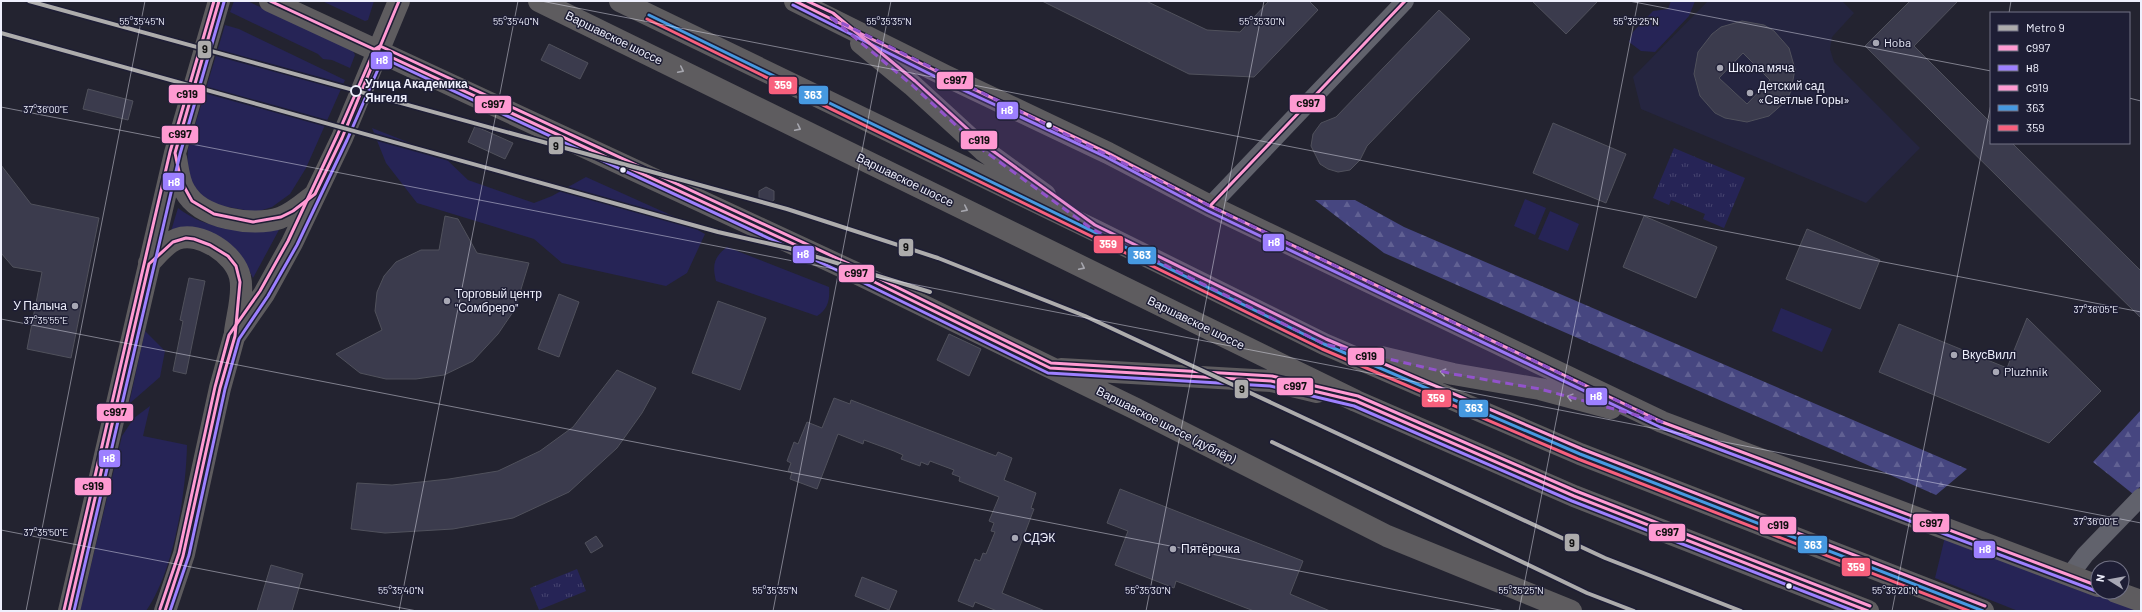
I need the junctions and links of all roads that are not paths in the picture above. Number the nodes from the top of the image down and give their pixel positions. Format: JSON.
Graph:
{"nodes":[{"id":1,"x":219,"y":1,"type":"edge"},
{"id":2,"x":270,"y":1,"type":"edge"},
{"id":3,"x":399,"y":1,"type":"edge"},
{"id":4,"x":539,"y":1,"type":"edge"},
{"id":5,"x":620,"y":1,"type":"edge"},
{"id":6,"x":795,"y":1,"type":"edge"},
{"id":7,"x":1405,"y":1,"type":"edge"},
{"id":8,"x":830,"y":18,"type":"junction"},
{"id":9,"x":380,"y":51,"type":"junction"},
{"id":10,"x":175,"y":153,"type":"junction"},
{"id":11,"x":315,"y":194,"type":"junction"},
{"id":12,"x":1210,"y":206,"type":"junction"},
{"id":13,"x":1092,"y":229,"type":"junction"},
{"id":14,"x":149,"y":264,"type":"junction"},
{"id":15,"x":234,"y":337,"type":"junction"},
{"id":16,"x":1324,"y":344,"type":"junction"},
{"id":17,"x":1050,"y":368,"type":"junction"},
{"id":18,"x":1356,"y":401,"type":"junction"},
{"id":19,"x":1662,"y":422,"type":"junction"},
{"id":20,"x":2141,"y":497,"type":"edge"},
{"id":21,"x":2069,"y":576,"type":"junction"},
{"id":22,"x":2090,"y":583,"type":"edge"},
{"id":23,"x":2130,"y":597,"type":"edge"},
{"id":24,"x":2141,"y":601,"type":"edge"},
{"id":25,"x":69,"y":611,"type":"edge"},
{"id":26,"x":165,"y":611,"type":"edge"},
{"id":27,"x":1571,"y":611,"type":"edge"},
{"id":28,"x":1868,"y":611,"type":"edge"},
{"id":29,"x":1983,"y":611,"type":"edge"}],
"edges":[{"from":1,"to":10,"type":"main road"},
{"from":2,"to":9,"type":"main road","name":"Варшавское шоссе (дублёр)"},
{"from":3,"to":9,"type":"main road"},
{"from":4,"to":18,"type":"main road","name":"Варшавское шоссе","one_way":true},
{"from":5,"to":13,"type":"main road"},
{"from":6,"to":8,"type":"main road"},
{"from":7,"to":12,"type":"street"},
{"from":8,"to":12,"type":"main road"},
{"from":8,"to":13,"type":"main road"},
{"from":9,"to":11,"type":"main road"},
{"from":9,"to":17,"type":"main road","name":"Варшавское шоссе (дублёр)"},
{"from":10,"to":11,"type":"main road"},
{"from":10,"to":14,"type":"main road"},
{"from":11,"to":15,"type":"main road"},
{"from":12,"to":19,"type":"main road"},
{"from":13,"to":16,"type":"main road"},
{"from":14,"to":15,"type":"main road"},
{"from":14,"to":25,"type":"main road"},
{"from":15,"to":26,"type":"main road"},
{"from":19,"to":16,"type":"main road","one_way":true},
{"from":16,"to":29,"type":"main road"},
{"from":17,"to":18,"type":"main road"},
{"from":17,"to":27,"type":"main road","name":"Варшавское шоссе (дублёр)"},
{"from":18,"to":28,"type":"main road","name":"Варшавское шоссе"},
{"from":19,"to":21,"type":"main road"},
{"from":20,"to":21,"type":"street"},
{"from":21,"to":22,"type":"main road"},
{"from":23,"to":24,"type":"main road"}]}
